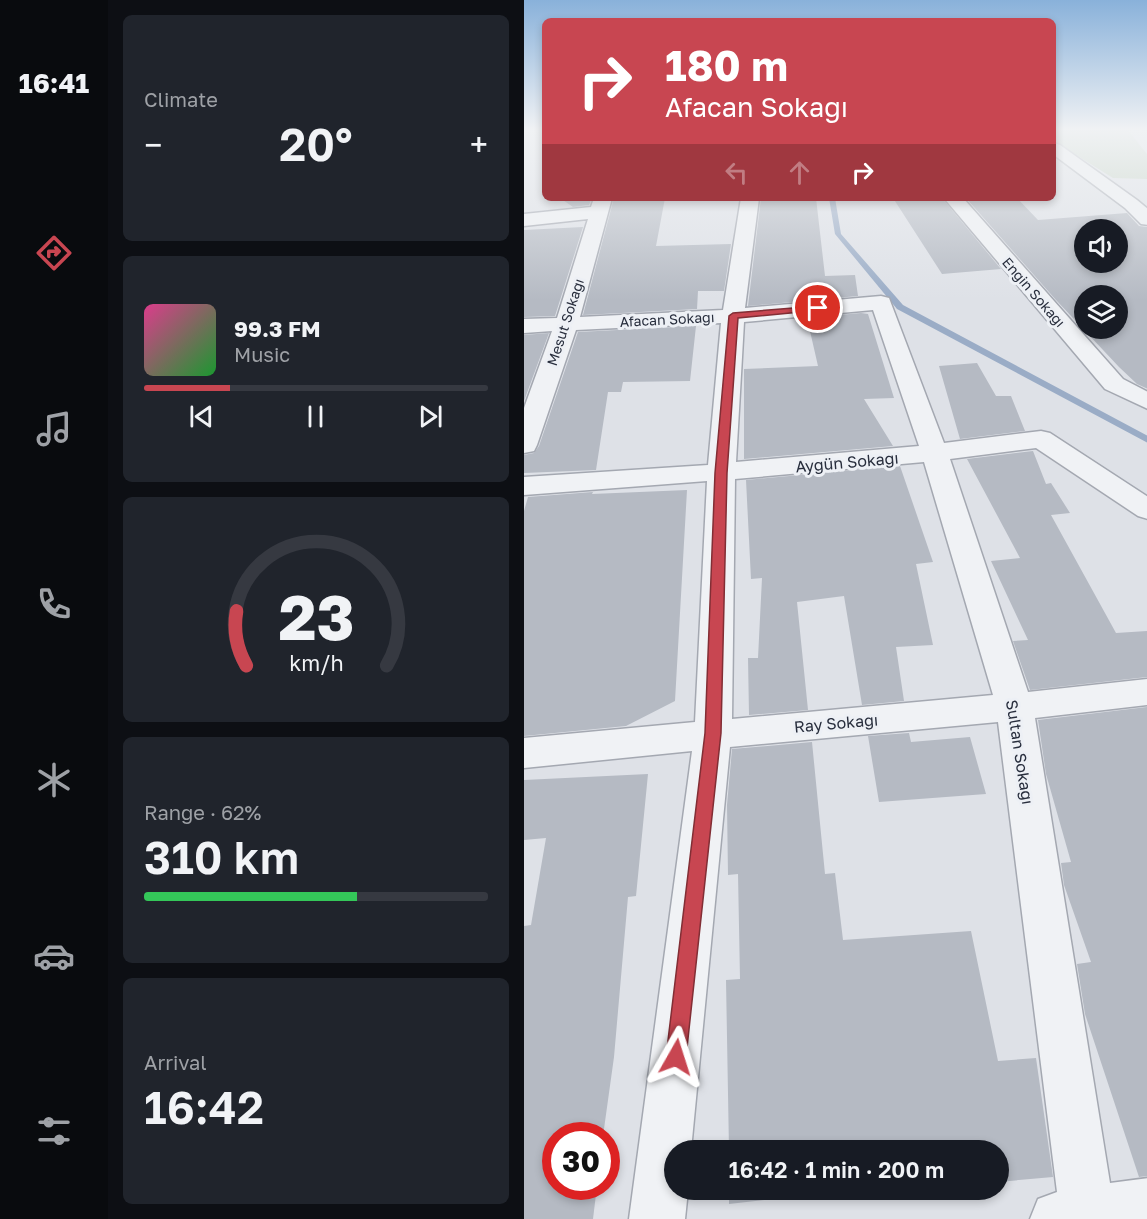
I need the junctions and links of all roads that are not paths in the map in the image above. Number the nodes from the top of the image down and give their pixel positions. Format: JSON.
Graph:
{"nodes":[{"id":1,"x":1105,"y":186,"type":"edge"},
{"id":2,"x":750,"y":201,"type":"edge"},
{"id":3,"x":956,"y":201,"type":"edge"},
{"id":4,"x":601,"y":205,"type":"edge"},
{"id":5,"x":524,"y":220,"type":"edge"},
{"id":6,"x":1148,"y":220,"type":"edge"},
{"id":7,"x":881,"y":303,"type":"joint"},
{"id":8,"x":733,"y":316,"type":"junction"},
{"id":9,"x":566,"y":324,"type":"junction"},
{"id":10,"x":524,"y":326,"type":"edge"},
{"id":11,"x":1148,"y":402,"type":"edge"},
{"id":12,"x":524,"y":445,"type":"edge"},
{"id":13,"x":935,"y":454,"type":"junction"},
{"id":14,"x":721,"y":473,"type":"junction"},
{"id":15,"x":524,"y":486,"type":"edge"},
{"id":16,"x":1148,"y":510,"type":"edge"},
{"id":17,"x":1148,"y":692,"type":"edge"},
{"id":18,"x":1015,"y":708,"type":"junction"},
{"id":19,"x":713,"y":733,"type":"junction"},
{"id":20,"x":524,"y":753,"type":"edge"},
{"id":21,"x":1148,"y":1205,"type":"edge"},
{"id":22,"x":1078,"y":1217,"type":"edge"},
{"id":23,"x":657,"y":1219,"type":"edge"}],
"edges":[{"from":1,"to":6,"type":"street"},
{"from":2,"to":8,"type":"street"},
{"from":3,"to":11,"type":"street","name":"Engin Sokağı"},
{"from":4,"to":5,"type":"street"},
{"from":4,"to":9,"type":"street","name":"Mesut Sokağı"},
{"from":7,"to":8,"type":"street","name":"Afacan Sokağı"},
{"from":7,"to":13,"type":"street","name":"Sultan Sokağı"},
{"from":8,"to":9,"type":"street","name":"Afacan Sokağı"},
{"from":8,"to":14,"type":"street"},
{"from":9,"to":10,"type":"street","name":"Afacan Sokağı"},
{"from":9,"to":12,"type":"street","name":"Mesut Sokağı"},
{"from":13,"to":14,"type":"street","name":"Aygün Sokağı"},
{"from":13,"to":16,"type":"street","name":"Aygün Sokağı"},
{"from":13,"to":18,"type":"street","name":"Sultan Sokağı"},
{"from":14,"to":15,"type":"street","name":"Aygün Sokağı"},
{"from":14,"to":19,"type":"street"},
{"from":17,"to":18,"type":"street","name":"Ray Sokağı"},
{"from":18,"to":19,"type":"street","name":"Ray Sokağı"},
{"from":18,"to":22,"type":"street","name":"Sultan Sokağı"},
{"from":19,"to":20,"type":"street","name":"Ray Sokağı"},
{"from":19,"to":23,"type":"street"},
{"from":21,"to":22,"type":"street"}]}
